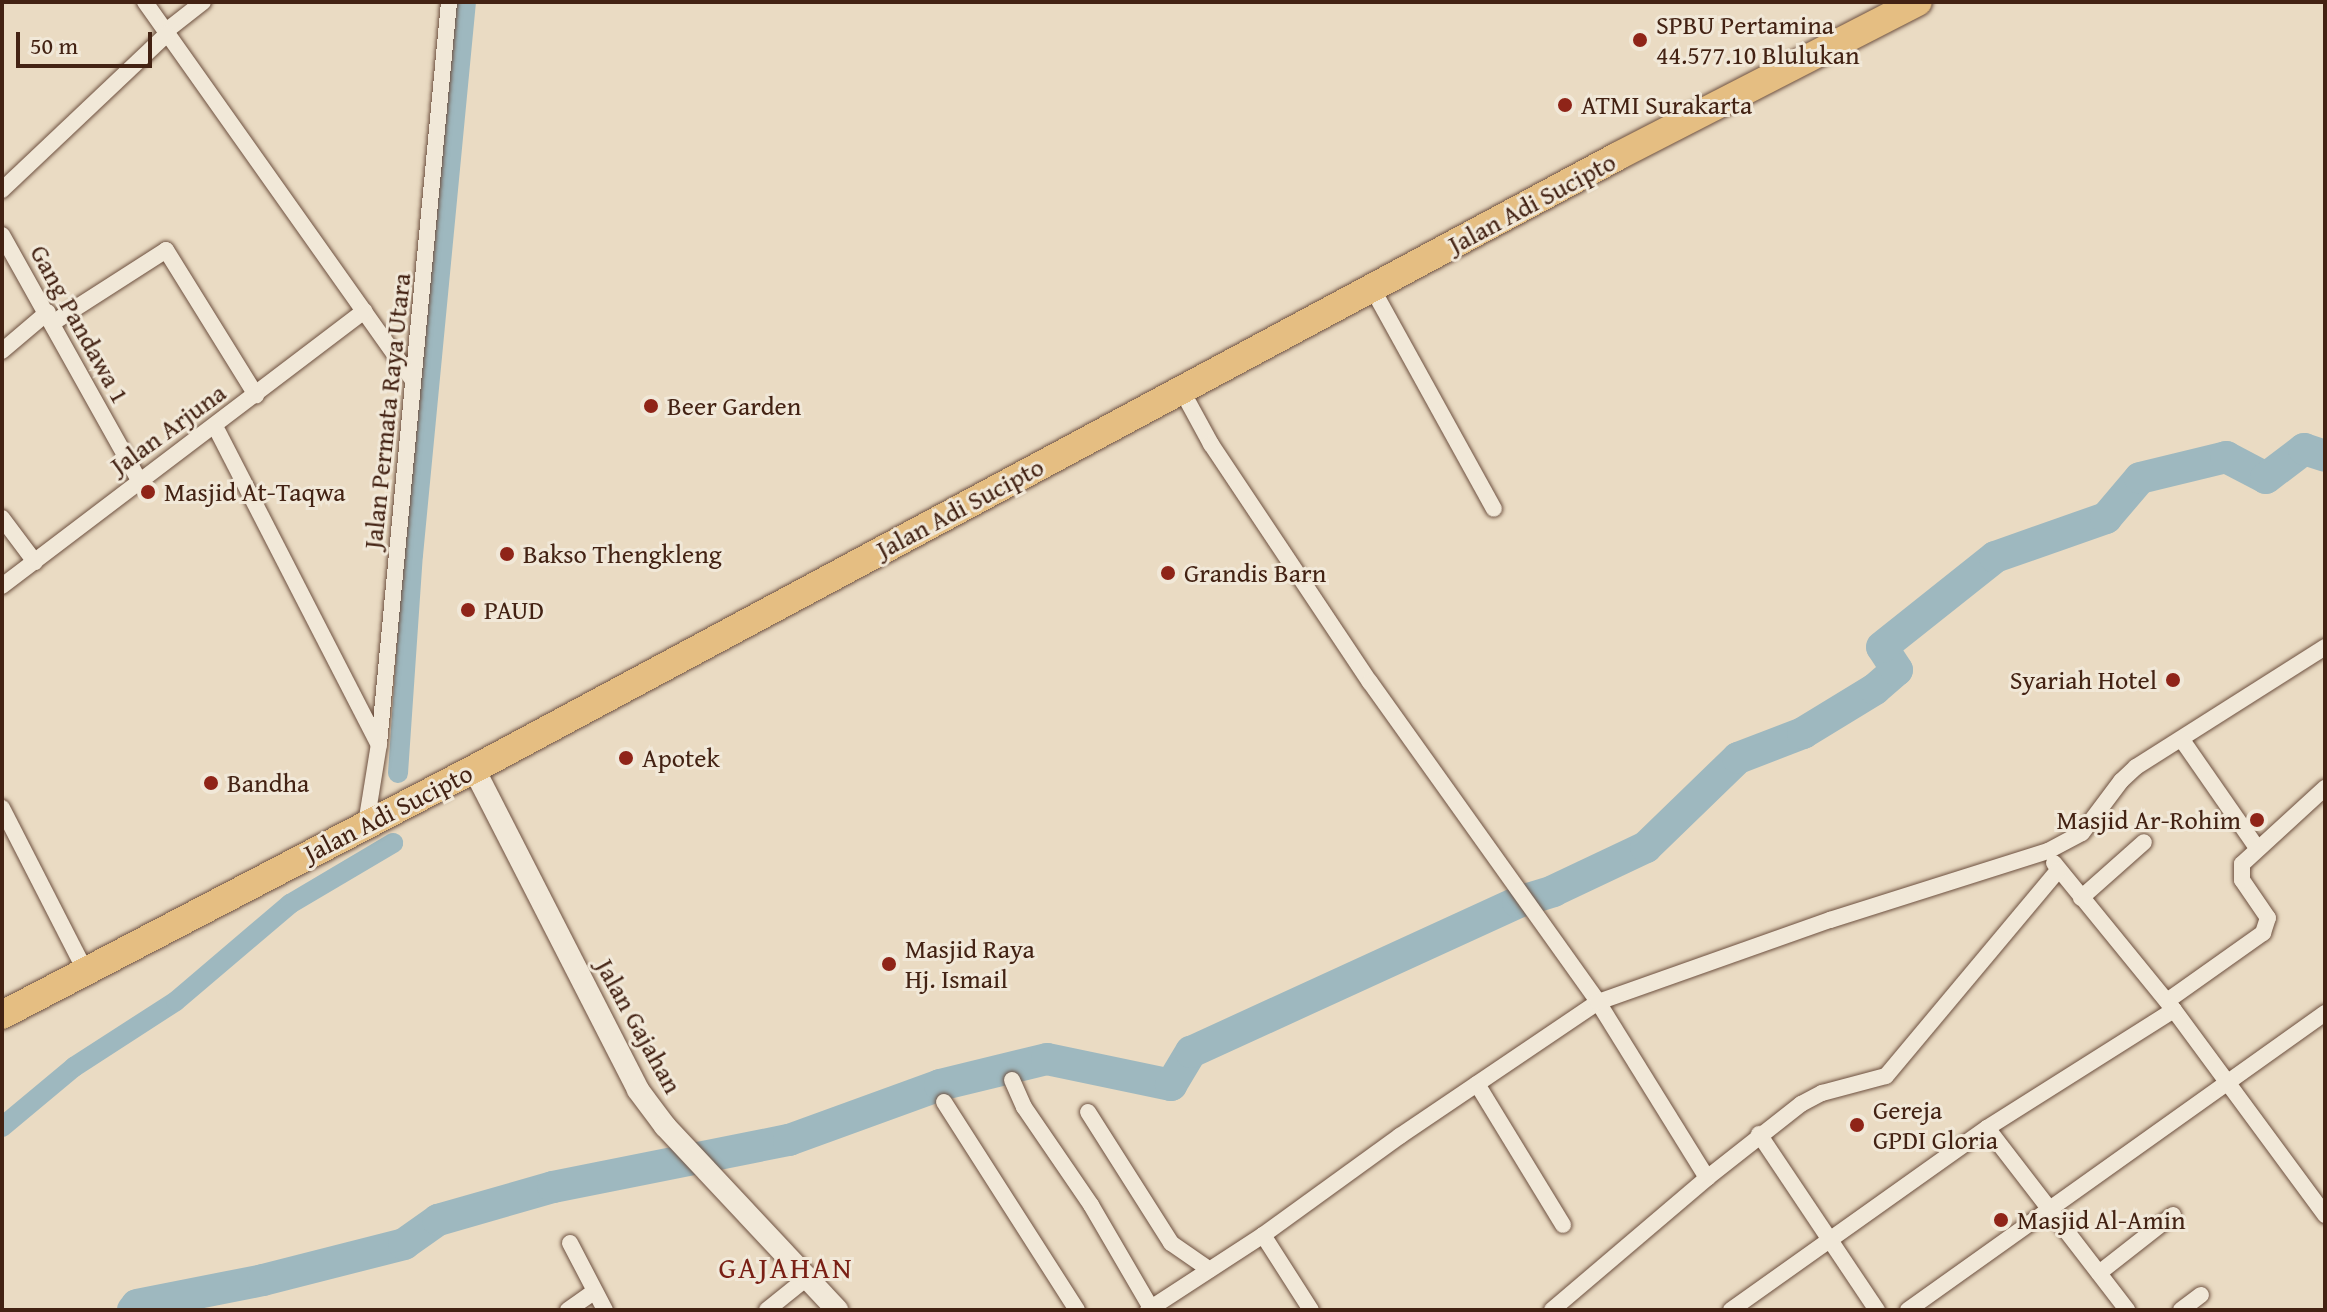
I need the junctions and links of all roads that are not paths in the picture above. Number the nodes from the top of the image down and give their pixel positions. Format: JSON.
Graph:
{"nodes":[{"id":1,"x":145,"y":2,"type":"edge"},
{"id":2,"x":203,"y":2,"type":"edge"},
{"id":3,"x":449,"y":2,"type":"edge"},
{"id":4,"x":1918,"y":2,"type":"edge"},
{"id":5,"x":166,"y":32,"type":"junction"},
{"id":6,"x":2,"y":190,"type":"edge"},
{"id":7,"x":2,"y":235,"type":"edge"},
{"id":8,"x":1372,"y":288,"type":"junction"},
{"id":9,"x":364,"y":311,"type":"junction"},
{"id":10,"x":51,"y":317,"type":"junction"},
{"id":11,"x":2,"y":351,"type":"edge"},
{"id":12,"x":413,"y":381,"type":"junction"},
{"id":13,"x":1181,"y":389,"type":"junction"},
{"id":14,"x":256,"y":395,"type":"junction"},
{"id":15,"x":218,"y":432,"type":"dead end"},
{"id":16,"x":139,"y":480,"type":"junction"},
{"id":17,"x":1494,"y":509,"type":"dead end"},
{"id":18,"x":2,"y":518,"type":"edge"},
{"id":19,"x":35,"y":562,"type":"junction"},
{"id":20,"x":2,"y":586,"type":"edge"},
{"id":21,"x":2325,"y":647,"type":"edge"},
{"id":22,"x":2182,"y":740,"type":"junction"},
{"id":23,"x":379,"y":744,"type":"junction"},
{"id":24,"x":474,"y":769,"type":"junction"},
{"id":25,"x":2325,"y":788,"type":"edge"},
{"id":26,"x":2,"y":808,"type":"edge"},
{"id":27,"x":366,"y":824,"type":"junction"},
{"id":28,"x":2144,"y":842,"type":"dead end"},
{"id":29,"x":2257,"y":848,"type":"junction"},
{"id":30,"x":2048,"y":851,"type":"junction"},
{"id":31,"x":2058,"y":870,"type":"junction"},
{"id":32,"x":2081,"y":898,"type":"junction"},
{"id":33,"x":85,"y":970,"type":"junction"},
{"id":34,"x":1598,"y":1002,"type":"junction"},
{"id":35,"x":2170,"y":1005,"type":"junction"},
{"id":36,"x":2325,"y":1013,"type":"edge"},
{"id":37,"x":2,"y":1015,"type":"edge"},
{"id":38,"x":1012,"y":1080,"type":"dead end"},
{"id":39,"x":2225,"y":1081,"type":"junction"},
{"id":40,"x":1477,"y":1084,"type":"junction"},
{"id":41,"x":944,"y":1102,"type":"dead end"},
{"id":42,"x":1088,"y":1112,"type":"dead end"},
{"id":43,"x":1987,"y":1128,"type":"junction"},
{"id":44,"x":1759,"y":1134,"type":"junction"},
{"id":45,"x":1707,"y":1178,"type":"junction"},
{"id":46,"x":2048,"y":1209,"type":"junction"},
{"id":47,"x":2173,"y":1215,"type":"dead end"},
{"id":48,"x":2325,"y":1215,"type":"edge"},
{"id":49,"x":1563,"y":1225,"type":"dead end"},
{"id":50,"x":1263,"y":1235,"type":"junction"},
{"id":51,"x":1829,"y":1239,"type":"junction"},
{"id":52,"x":570,"y":1243,"type":"dead end"},
{"id":53,"x":1210,"y":1270,"type":"junction"},
{"id":54,"x":2099,"y":1273,"type":"junction"},
{"id":55,"x":808,"y":1277,"type":"junction"},
{"id":56,"x":594,"y":1292,"type":"junction"},
{"id":57,"x":2201,"y":1295,"type":"dead end"},
{"id":58,"x":1150,"y":1309,"type":"edge"},
{"id":59,"x":568,"y":1310,"type":"edge"},
{"id":60,"x":605,"y":1310,"type":"edge"},
{"id":61,"x":767,"y":1310,"type":"edge"},
{"id":62,"x":837,"y":1310,"type":"edge"},
{"id":63,"x":1077,"y":1310,"type":"edge"},
{"id":64,"x":1311,"y":1310,"type":"edge"},
{"id":65,"x":1552,"y":1310,"type":"edge"},
{"id":66,"x":1731,"y":1310,"type":"edge"},
{"id":67,"x":1877,"y":1310,"type":"edge"},
{"id":68,"x":1908,"y":1310,"type":"edge"},
{"id":69,"x":2127,"y":1310,"type":"edge"},
{"id":70,"x":2181,"y":1310,"type":"edge"}],
"edges":[{"from":1,"to":5,"type":"street"},
{"from":2,"to":5,"type":"street"},
{"from":3,"to":12,"type":"street","name":"Jalan Permata Raya Utara"},
{"from":4,"to":8,"type":"highway","name":"Jalan Adi Sucipto"},
{"from":5,"to":6,"type":"street"},
{"from":5,"to":9,"type":"street"},
{"from":7,"to":10,"type":"street","name":"Gang Pandawa 1"},
{"from":8,"to":13,"type":"highway","name":"Jalan Adi Sucipto"},
{"from":8,"to":17,"type":"street"},
{"from":9,"to":12,"type":"street"},
{"from":9,"to":14,"type":"street","name":"Jalan Arjuna"},
{"from":10,"to":11,"type":"street"},
{"from":10,"to":14,"type":"street"},
{"from":10,"to":16,"type":"street","name":"Gang Pandawa 1"},
{"from":12,"to":23,"type":"street","name":"Jalan Permata Raya Utara"},
{"from":13,"to":24,"type":"highway","name":"Jalan Adi Sucipto"},
{"from":13,"to":34,"type":"street"},
{"from":14,"to":16,"type":"street","name":"Jalan Arjuna"},
{"from":15,"to":23,"type":"street"},
{"from":16,"to":19,"type":"street","name":"Jalan Arjuna"},
{"from":18,"to":19,"type":"street"},
{"from":19,"to":20,"type":"street","name":"Jalan Arjuna"},
{"from":21,"to":22,"type":"street"},
{"from":22,"to":29,"type":"street"},
{"from":22,"to":30,"type":"street"},
{"from":23,"to":27,"type":"street","name":"Jalan Permata Raya Utara"},
{"from":24,"to":27,"type":"highway","name":"Jalan Adi Sucipto"},
{"from":24,"to":55,"type":"street","name":"Jalan Gajahan"},
{"from":25,"to":29,"type":"street"},
{"from":26,"to":33,"type":"street"},
{"from":27,"to":33,"type":"highway","name":"Jalan Adi Sucipto"},
{"from":28,"to":32,"type":"street"},
{"from":29,"to":35,"type":"street"},
{"from":30,"to":31,"type":"street"},
{"from":30,"to":34,"type":"street"},
{"from":31,"to":32,"type":"street"},
{"from":31,"to":44,"type":"street"},
{"from":32,"to":35,"type":"street"},
{"from":33,"to":37,"type":"highway","name":"Jalan Adi Sucipto"},
{"from":34,"to":40,"type":"street"},
{"from":34,"to":45,"type":"street"},
{"from":35,"to":39,"type":"street"},
{"from":35,"to":43,"type":"street"},
{"from":36,"to":39,"type":"street"},
{"from":38,"to":58,"type":"street"},
{"from":39,"to":46,"type":"street"},
{"from":39,"to":48,"type":"street"},
{"from":40,"to":49,"type":"street"},
{"from":40,"to":50,"type":"street"},
{"from":41,"to":63,"type":"street"},
{"from":42,"to":53,"type":"street"},
{"from":43,"to":46,"type":"street"},
{"from":43,"to":51,"type":"street"},
{"from":44,"to":45,"type":"street"},
{"from":44,"to":51,"type":"street"},
{"from":45,"to":65,"type":"street"},
{"from":46,"to":54,"type":"street"},
{"from":46,"to":68,"type":"street"},
{"from":47,"to":54,"type":"street"},
{"from":50,"to":53,"type":"street"},
{"from":50,"to":64,"type":"street"},
{"from":51,"to":66,"type":"street"},
{"from":51,"to":67,"type":"street"},
{"from":52,"to":56,"type":"street"},
{"from":53,"to":58,"type":"street"},
{"from":54,"to":69,"type":"street"},
{"from":55,"to":61,"type":"street"},
{"from":55,"to":62,"type":"street","name":"Jalan Gajahan"},
{"from":56,"to":59,"type":"street"},
{"from":56,"to":60,"type":"street"},
{"from":57,"to":70,"type":"street"}]}
